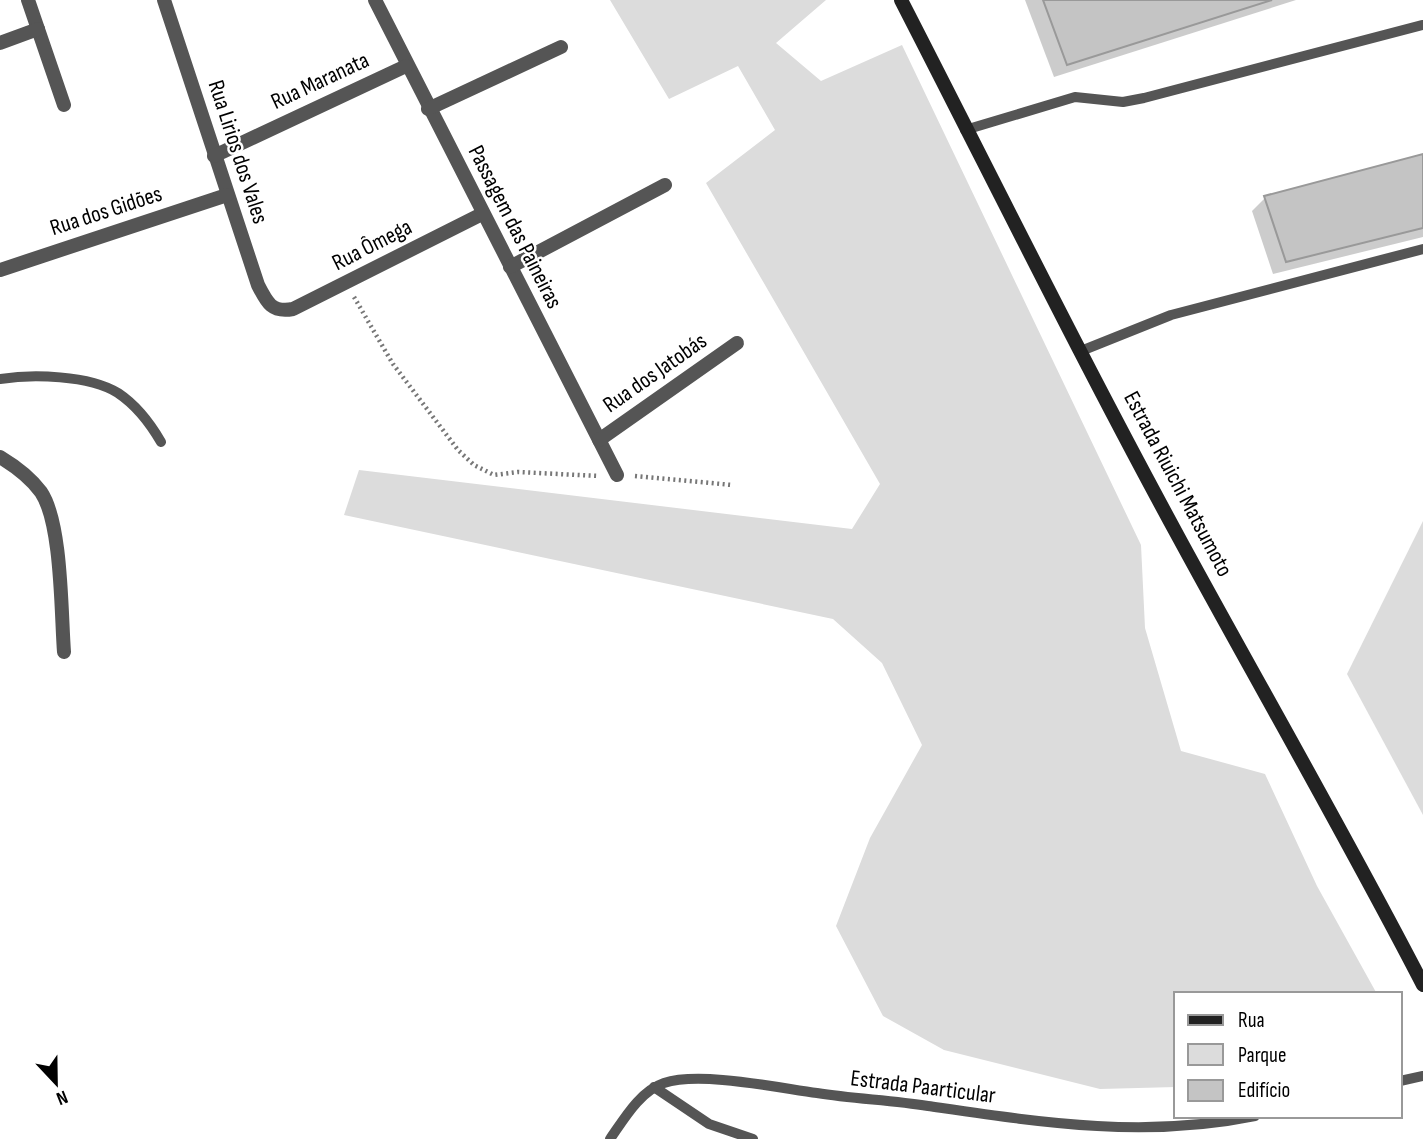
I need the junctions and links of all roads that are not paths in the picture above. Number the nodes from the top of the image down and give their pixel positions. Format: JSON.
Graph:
{"nodes":[{"id":1,"x":28,"y":0,"type":"edge"},
{"id":2,"x":164,"y":0,"type":"edge"},
{"id":3,"x":374,"y":0,"type":"edge"},
{"id":4,"x":901,"y":0,"type":"edge"},
{"id":5,"x":1422,"y":25,"type":"edge"},
{"id":6,"x":38,"y":29,"type":"junction"},
{"id":7,"x":0,"y":43,"type":"edge"},
{"id":8,"x":561,"y":47,"type":"dead end"},
{"id":9,"x":406,"y":66,"type":"junction"},
{"id":10,"x":64,"y":105,"type":"dead end"},
{"id":11,"x":428,"y":109,"type":"junction"},
{"id":12,"x":965,"y":130,"type":"junction"},
{"id":13,"x":214,"y":156,"type":"junction"},
{"id":14,"x":665,"y":185,"type":"dead end"},
{"id":15,"x":227,"y":195,"type":"junction"},
{"id":16,"x":482,"y":214,"type":"junction"},
{"id":17,"x":1423,"y":249,"type":"edge"},
{"id":18,"x":510,"y":267,"type":"junction"},
{"id":19,"x":0,"y":270,"type":"edge"},
{"id":20,"x":280,"y":311,"type":"joint"},
{"id":21,"x":737,"y":343,"type":"dead end"},
{"id":22,"x":1081,"y":351,"type":"junction"},
{"id":23,"x":0,"y":379,"type":"edge"},
{"id":24,"x":599,"y":440,"type":"junction"},
{"id":25,"x":161,"y":442,"type":"dead end"},
{"id":26,"x":0,"y":457,"type":"edge"},
{"id":27,"x":617,"y":475,"type":"road end"},
{"id":28,"x":64,"y":652,"type":"dead end"},
{"id":29,"x":1423,"y":985,"type":"edge"},
{"id":30,"x":1423,"y":1076,"type":"edge"},
{"id":31,"x":1402,"y":1081,"type":"edge"},
{"id":32,"x":654,"y":1087,"type":"junction"},
{"id":33,"x":1242,"y":1118,"type":"edge"},
{"id":34,"x":610,"y":1139,"type":"edge"},
{"id":35,"x":753,"y":1139,"type":"edge"}],
"edges":[{"from":1,"to":6,"type":"street"},
{"from":2,"to":13,"type":"street","name":"Rua Lirios dos Vales"},
{"from":3,"to":9,"type":"street","name":"Passagem das Paineiras"},
{"from":4,"to":12,"type":"street","name":"Estrada Riuichi Matsumoto"},
{"from":5,"to":12,"type":"lane"},
{"from":6,"to":7,"type":"street"},
{"from":6,"to":10,"type":"street"},
{"from":8,"to":11,"type":"street"},
{"from":9,"to":11,"type":"street","name":"Passagem das Paineiras"},
{"from":9,"to":13,"type":"street","name":"Rua Maranata"},
{"from":11,"to":16,"type":"street","name":"Passagem das Paineiras"},
{"from":12,"to":22,"type":"street","name":"Estrada Riuichi Matsumoto"},
{"from":13,"to":15,"type":"street","name":"Rua Lirios dos Vales"},
{"from":14,"to":18,"type":"street"},
{"from":15,"to":19,"type":"street","name":"Rua dos Gidões"},
{"from":15,"to":20,"type":"street","name":"Rua Lirios dos Vales"},
{"from":16,"to":18,"type":"street","name":"Passagem das Paineiras"},
{"from":16,"to":20,"type":"street","name":"Rua Ômega"},
{"from":17,"to":22,"type":"lane"},
{"from":18,"to":24,"type":"street","name":"Passagem das Paineiras"},
{"from":21,"to":24,"type":"street","name":"Rua dos Jatobás"},
{"from":22,"to":29,"type":"street","name":"Estrada Riuichi Matsumoto"},
{"from":23,"to":25,"type":"lane"},
{"from":24,"to":27,"type":"street","name":"Passagem das Paineiras"},
{"from":26,"to":28,"type":"street"},
{"from":30,"to":31,"type":"lane"},
{"from":32,"to":33,"type":"lane","name":"Estrada Paarticular"},
{"from":32,"to":34,"type":"lane"},
{"from":32,"to":35,"type":"lane"}]}
